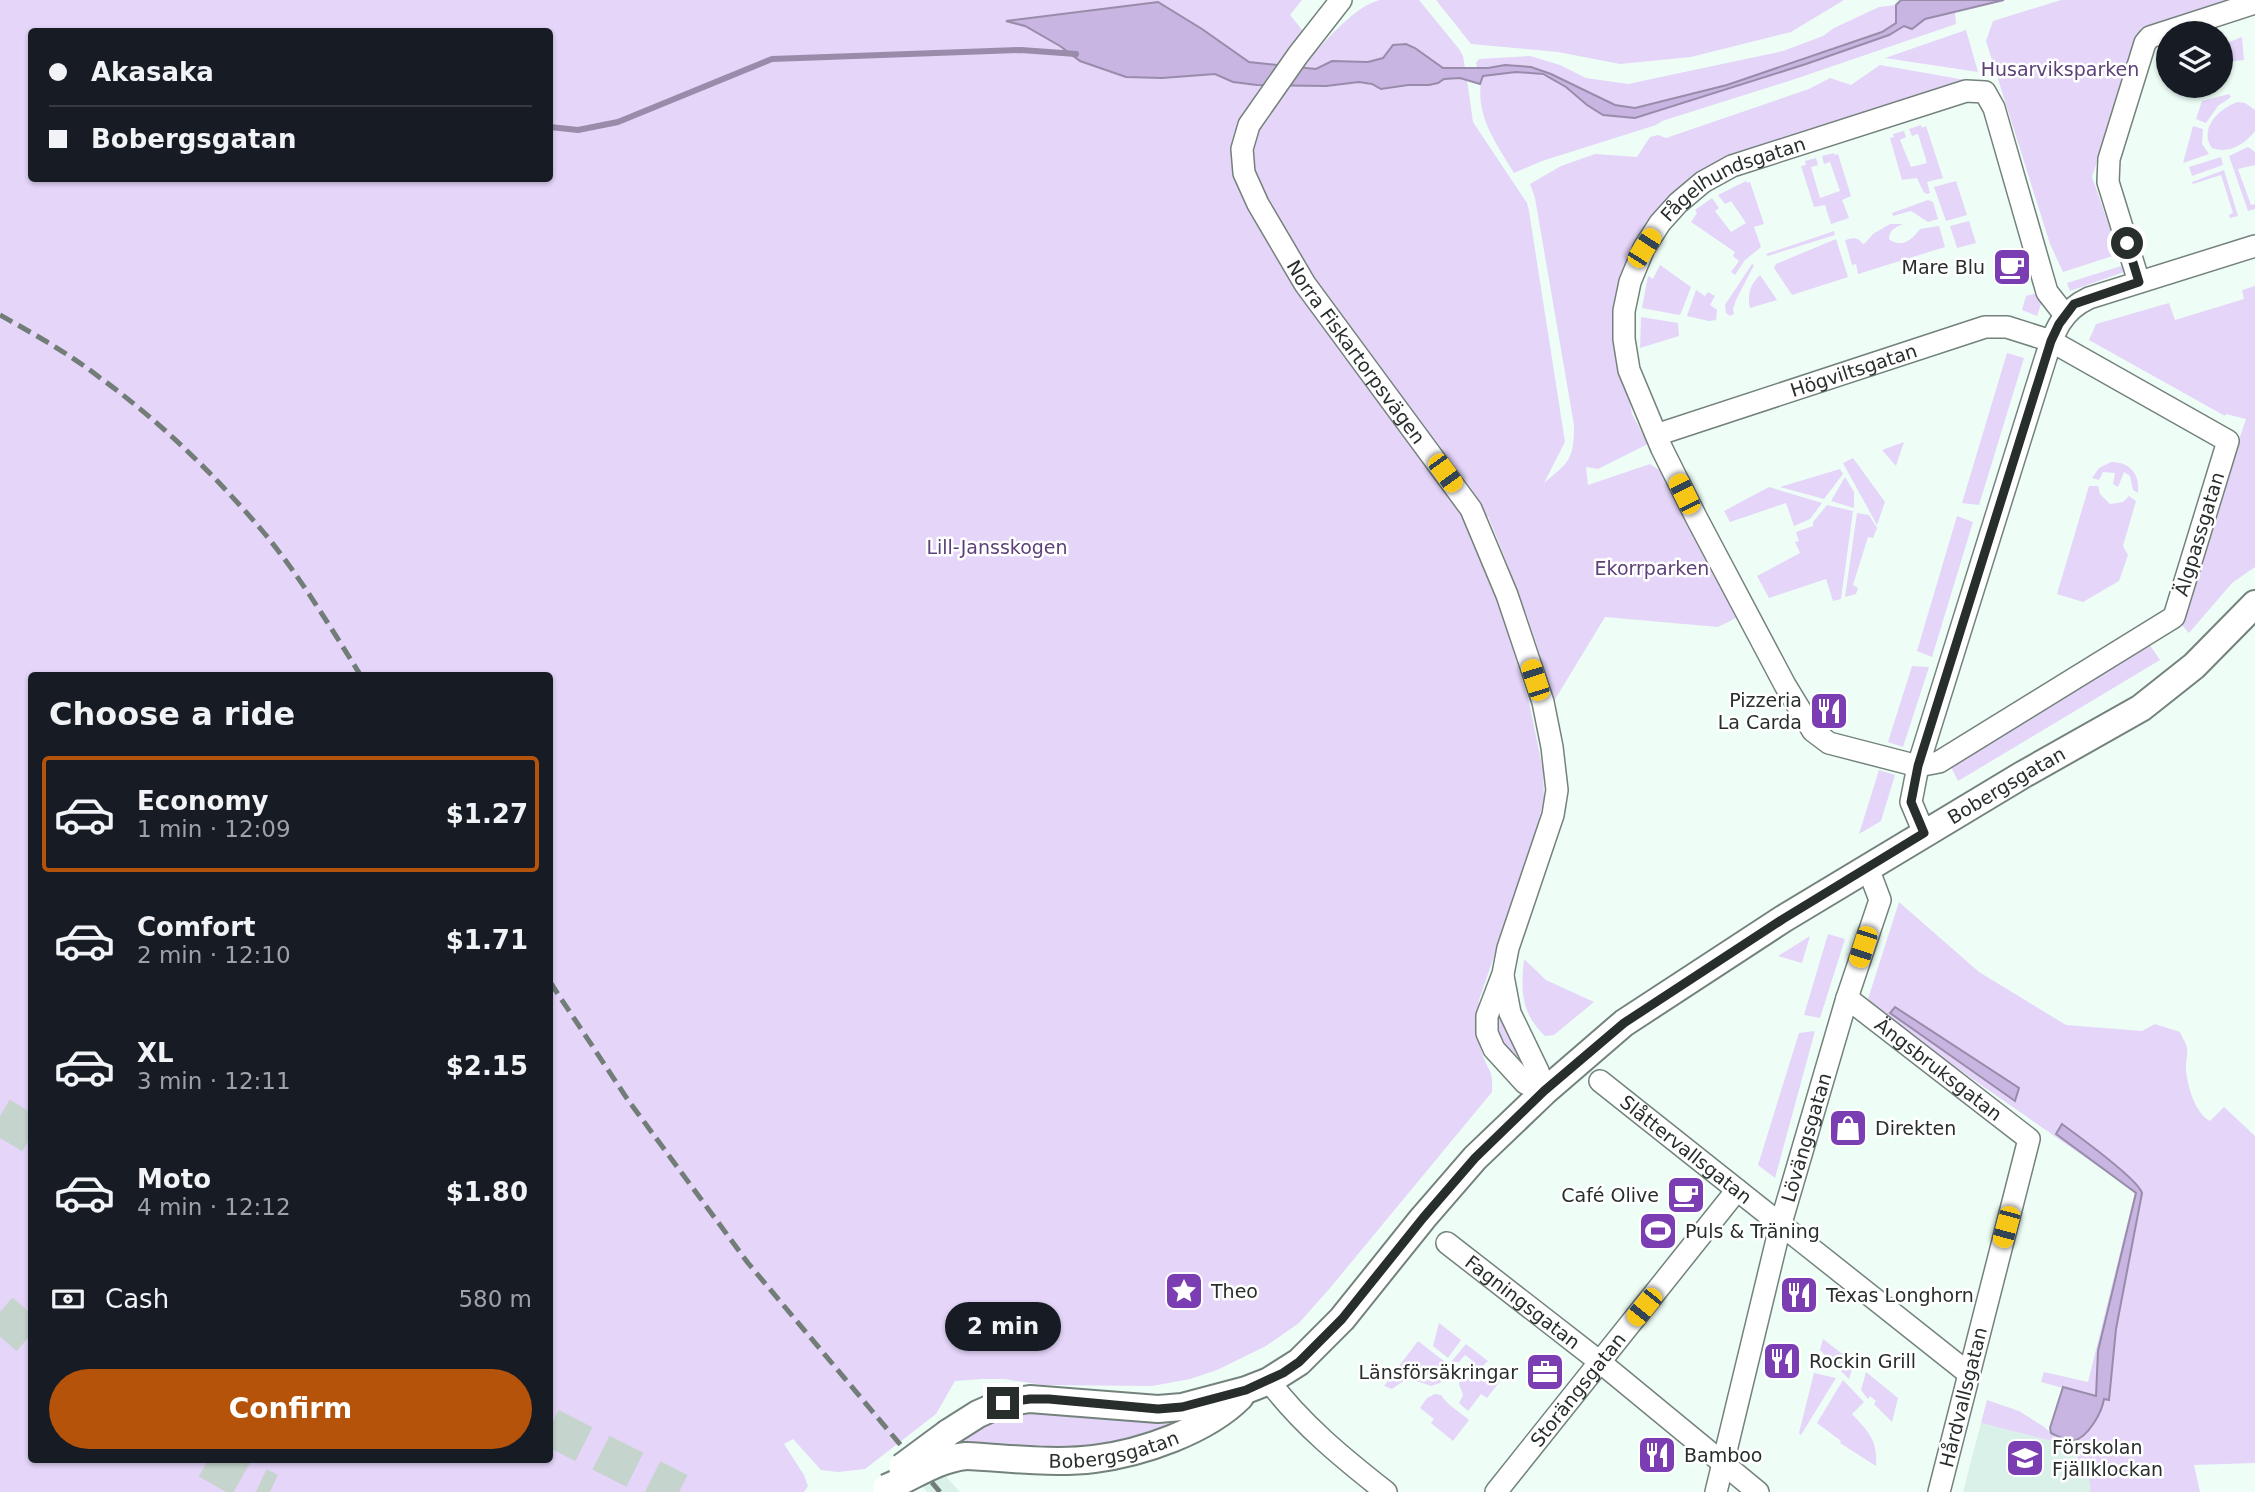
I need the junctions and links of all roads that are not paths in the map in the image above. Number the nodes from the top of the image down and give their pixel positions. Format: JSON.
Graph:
{"nodes":[{"id":1,"x":1341,"y":0,"type":"edge"},
{"id":2,"x":2255,"y":3,"type":"edge"},
{"id":3,"x":2255,"y":246,"type":"edge"},
{"id":4,"x":2139,"y":282,"type":"junction"},
{"id":5,"x":2065,"y":315,"type":"junction"},
{"id":6,"x":2051,"y":341,"type":"junction"},
{"id":7,"x":1656,"y":435,"type":"junction"},
{"id":8,"x":2255,"y":604,"type":"edge"},
{"id":9,"x":1918,"y":766,"type":"junction"},
{"id":10,"x":1924,"y":833,"type":"junction"},
{"id":11,"x":1868,"y":868,"type":"junction"},
{"id":12,"x":1503,"y":974,"type":"junction"},
{"id":13,"x":1847,"y":998,"type":"junction"},
{"id":14,"x":1600,"y":1082,"type":"dead end"},
{"id":15,"x":1544,"y":1091,"type":"junction"},
{"id":16,"x":2029,"y":1139,"type":"joint"},
{"id":17,"x":1737,"y":1190,"type":"junction"},
{"id":18,"x":1781,"y":1223,"type":"junction"},
{"id":19,"x":1447,"y":1243,"type":"dead end"},
{"id":20,"x":1600,"y":1362,"type":"junction"},
{"id":21,"x":1968,"y":1373,"type":"junction"},
{"id":22,"x":1257,"y":1385,"type":"junction"},
{"id":23,"x":1723,"y":1464,"type":"junction"},
{"id":24,"x":884,"y":1490,"type":"edge"},
{"id":25,"x":1386,"y":1492,"type":"edge"},
{"id":26,"x":1496,"y":1492,"type":"edge"},
{"id":27,"x":1716,"y":1492,"type":"edge"},
{"id":28,"x":1758,"y":1492,"type":"edge"},
{"id":29,"x":1939,"y":1492,"type":"edge"}],
"edges":[{"from":1,"to":12,"type":"street","name":"Norra Fiskartorpsvägen"},
{"from":2,"to":4,"type":"street"},
{"from":3,"to":4,"type":"street"},
{"from":4,"to":5,"type":"street"},
{"from":5,"to":6,"type":"street"},
{"from":5,"to":7,"type":"street","name":"Fågelhundsgatan"},
{"from":6,"to":7,"type":"street","name":"Högviltsgatan"},
{"from":6,"to":9,"type":"street"},
{"from":6,"to":9,"type":"street","name":"Älgpassgatan"},
{"from":7,"to":9,"type":"street","name":"Fågelhundsgatan"},
{"from":8,"to":10,"type":"street","name":"Bobergsgatan"},
{"from":9,"to":10,"type":"street"},
{"from":10,"to":11,"type":"street","name":"Bobergsgatan"},
{"from":11,"to":13,"type":"street","name":"Lövängsgatan"},
{"from":11,"to":15,"type":"street","name":"Bobergsgatan"},
{"from":12,"to":15,"type":"street","name":"Norra Fiskartorpsvägen"},
{"from":12,"to":15,"type":"street","name":"Norra Fiskartorpsvägen"},
{"from":13,"to":16,"type":"street","name":"Ängsbruksgatan"},
{"from":13,"to":18,"type":"street","name":"Lövängsgatan"},
{"from":14,"to":17,"type":"street","name":"Slåttervallsgatan"},
{"from":15,"to":22,"type":"street","name":"Bobergsgatan"},
{"from":16,"to":21,"type":"street","name":"Hårdvallsgatan"},
{"from":17,"to":18,"type":"street","name":"Slåttervallsgatan"},
{"from":17,"to":20,"type":"street","name":"Storängsgatan"},
{"from":18,"to":21,"type":"street","name":"Slåttervallsgatan"},
{"from":18,"to":23,"type":"street","name":"Lövängsgatan"},
{"from":19,"to":20,"type":"street","name":"Fagningsgatan"},
{"from":20,"to":23,"type":"street","name":"Fagningsgatan"},
{"from":20,"to":26,"type":"street","name":"Storängsgatan"},
{"from":21,"to":29,"type":"street","name":"Hårdvallsgatan"},
{"from":22,"to":24,"type":"street","name":"Bobergsgatan","bridge":true},
{"from":22,"to":24,"type":"street","name":"Bobergsgatan","bridge":true},
{"from":22,"to":25,"type":"street"},
{"from":23,"to":27,"type":"street","name":"Lövängsgatan"},
{"from":23,"to":28,"type":"street","name":"Fagningsgatan"}]}
